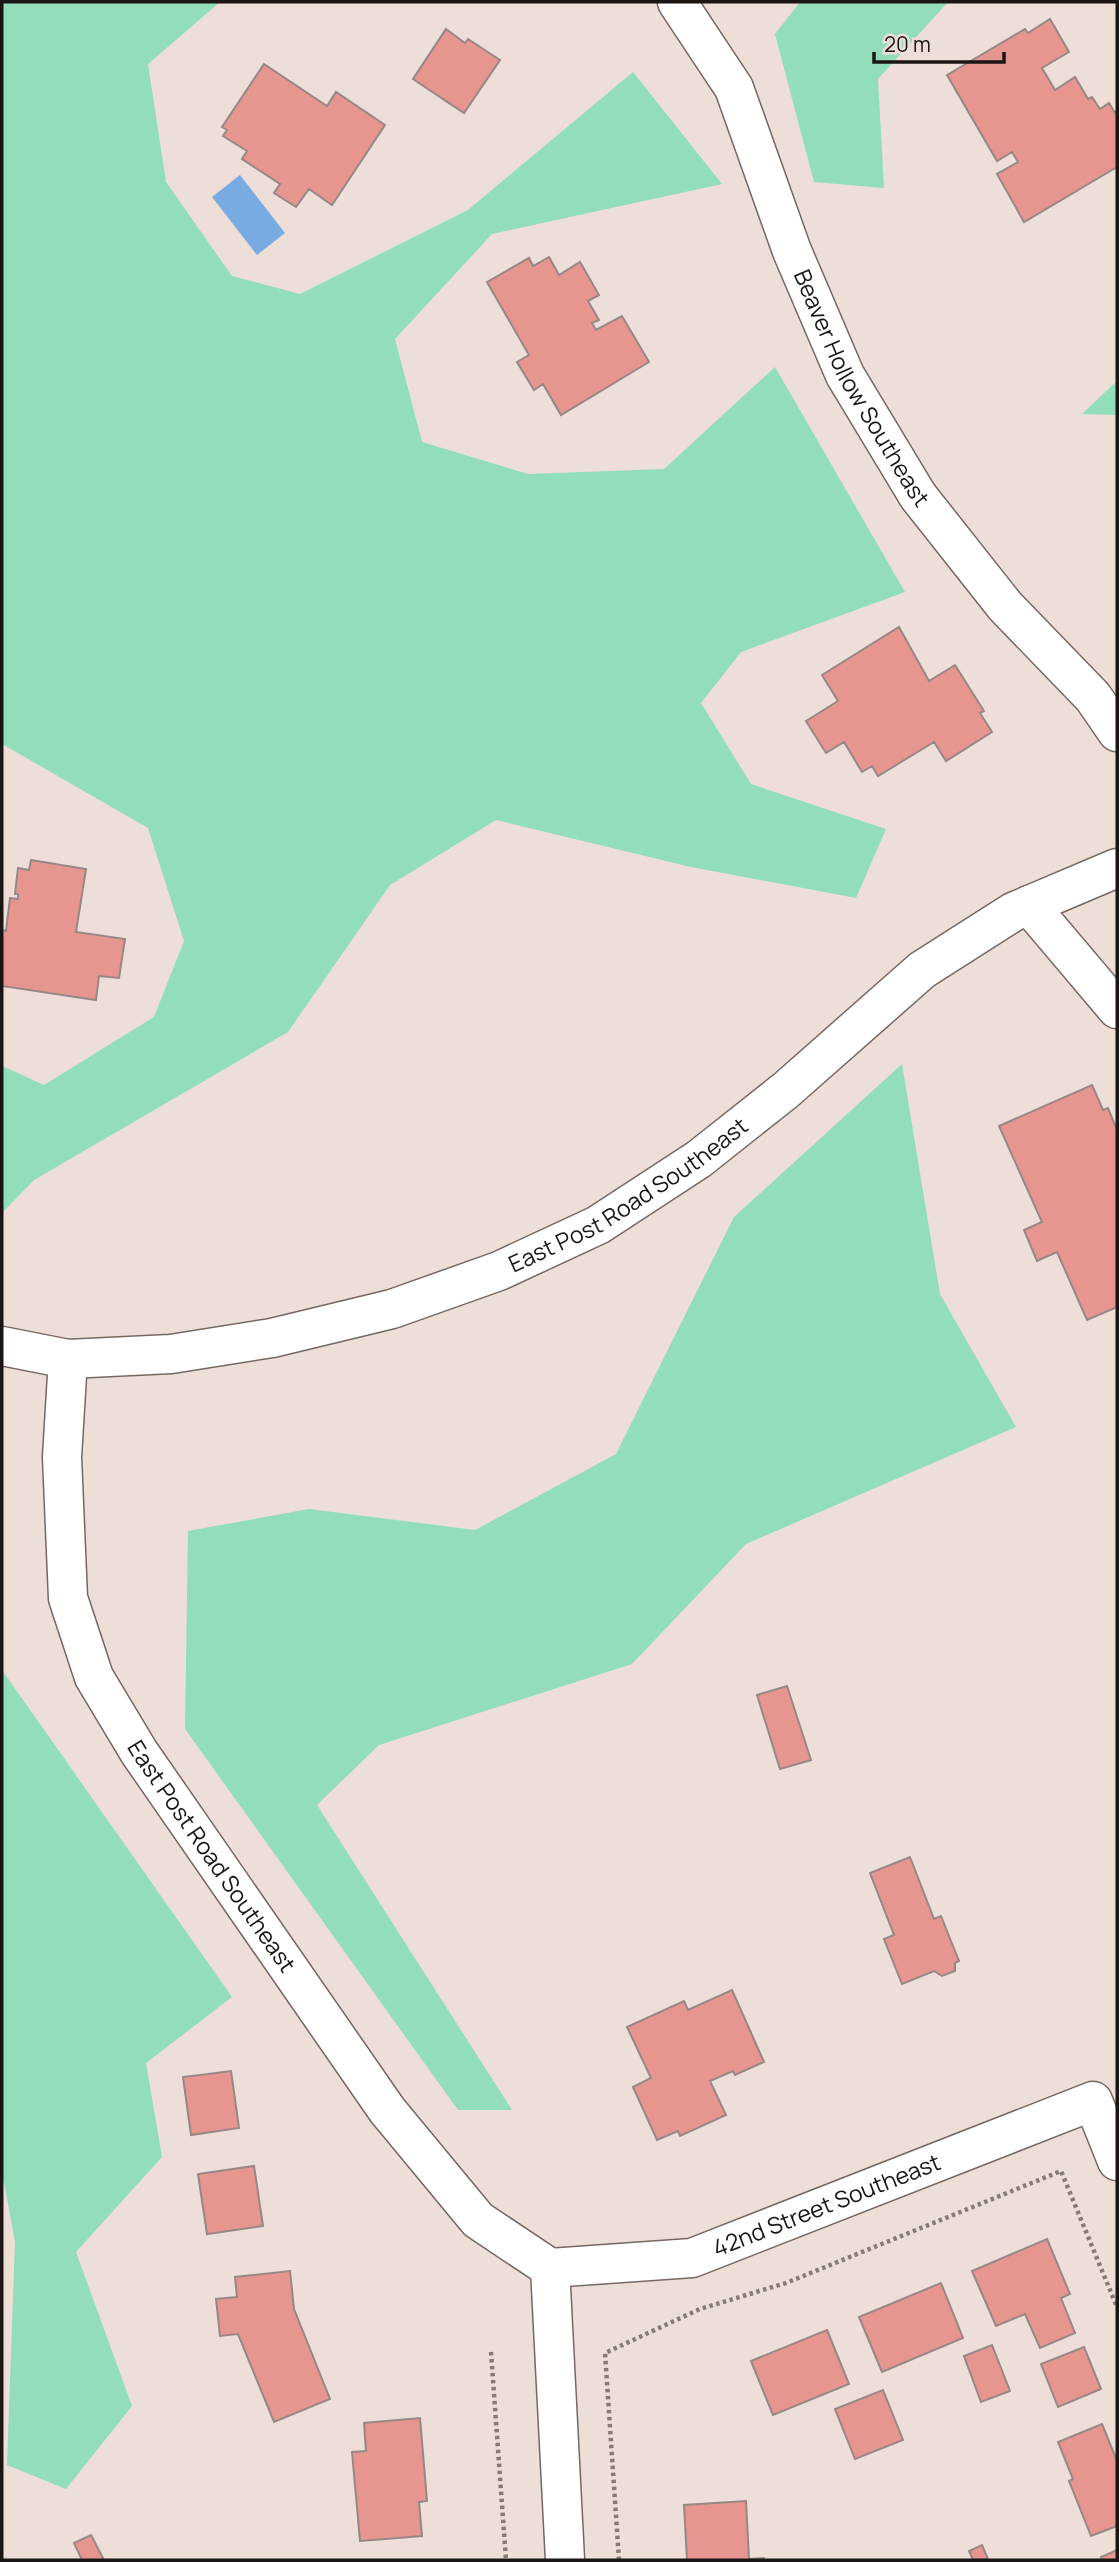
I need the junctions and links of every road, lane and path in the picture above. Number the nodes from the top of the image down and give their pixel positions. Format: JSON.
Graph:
{"nodes":[{"id":1,"x":677,"y":2,"type":"edge"},
{"id":2,"x":1117,"y":732,"type":"edge"},
{"id":3,"x":1117,"y":868,"type":"edge"},
{"id":4,"x":1029,"y":905,"type":"junction"},
{"id":5,"x":1117,"y":1009,"type":"edge"},
{"id":6,"x":2,"y":1346,"type":"edge"},
{"id":7,"x":68,"y":1359,"type":"junction"},
{"id":8,"x":1117,"y":2161,"type":"edge"},
{"id":9,"x":550,"y":2268,"type":"junction"},
{"id":10,"x":1117,"y":2307,"type":"edge"},
{"id":11,"x":491,"y":2352,"type":"dead end"},
{"id":12,"x":506,"y":2560,"type":"edge"},
{"id":13,"x":565,"y":2560,"type":"edge"},
{"id":14,"x":619,"y":2560,"type":"edge"}],
"edges":[{"from":1,"to":2,"type":"street","name":"Beaver Hollow Southeast"},
{"from":3,"to":4,"type":"street","name":"East Post Road Southeast"},
{"from":4,"to":5,"type":"street"},
{"from":4,"to":7,"type":"street","name":"East Post Road Southeast"},
{"from":6,"to":7,"type":"street","name":"East Post Road Southeast"},
{"from":7,"to":9,"type":"street","name":"East Post Road Southeast"},
{"from":8,"to":9,"type":"street","name":"42nd Street Southeast"},
{"from":9,"to":13,"type":"street"},
{"from":10,"to":14,"type":"path"},
{"from":11,"to":12,"type":"path"}]}
